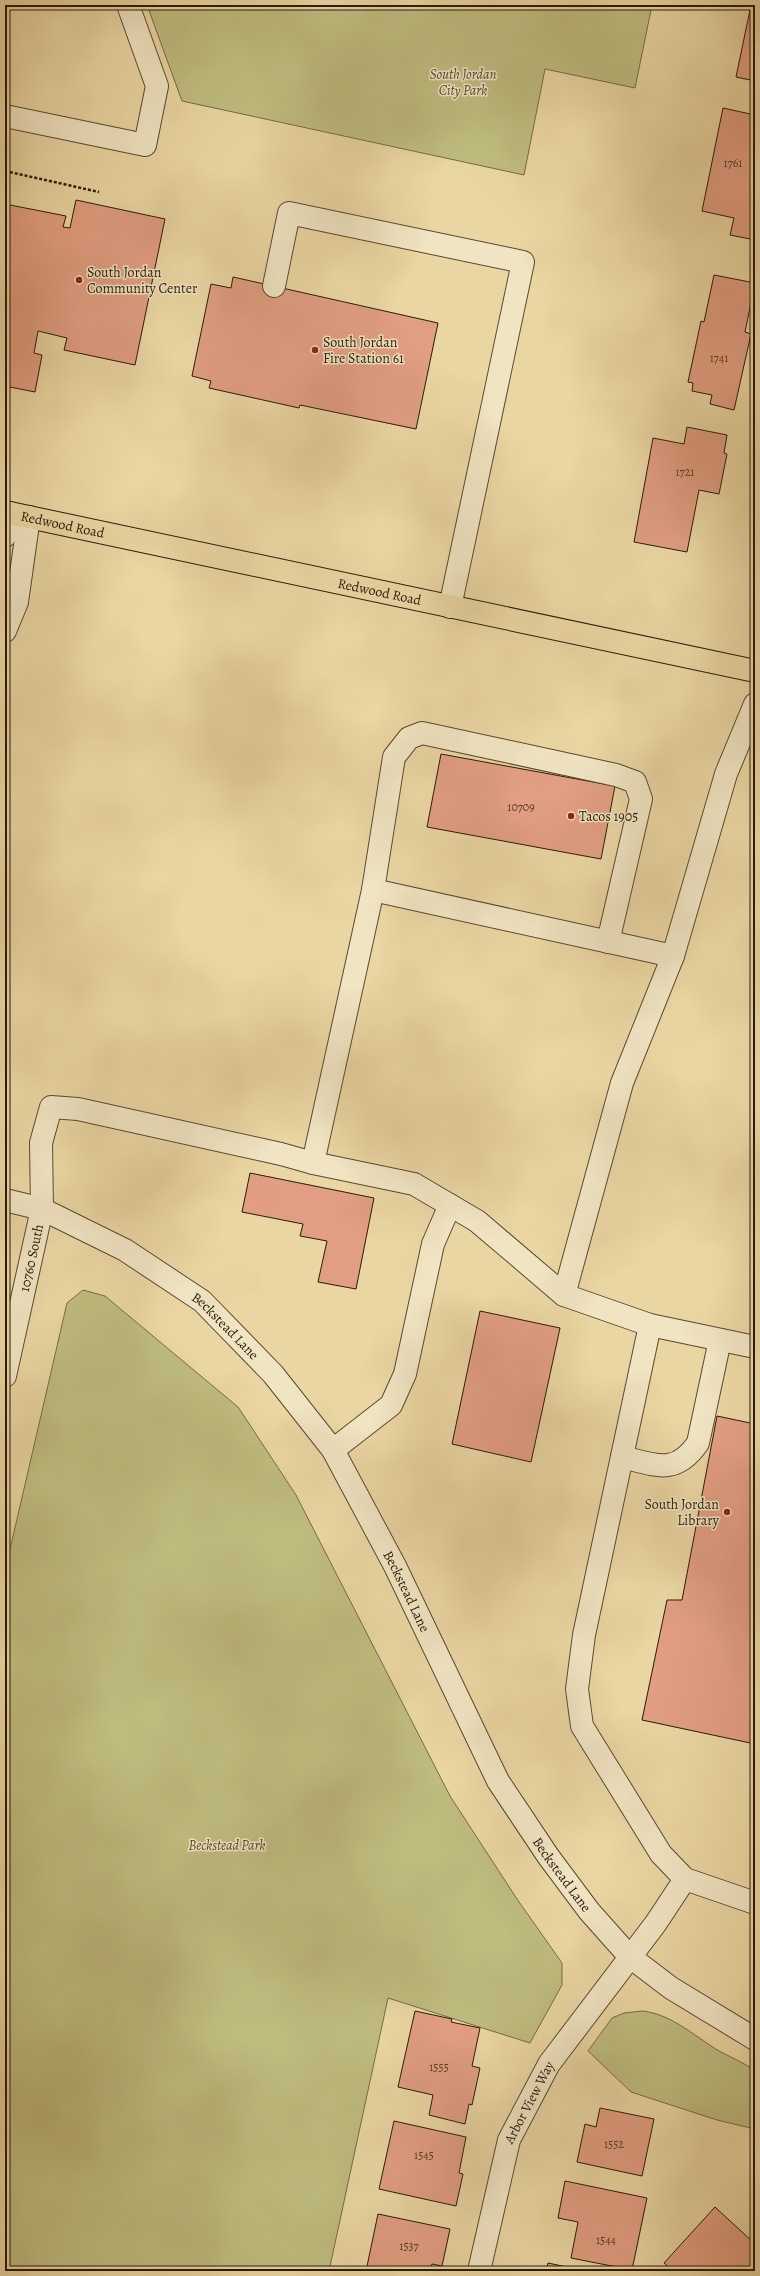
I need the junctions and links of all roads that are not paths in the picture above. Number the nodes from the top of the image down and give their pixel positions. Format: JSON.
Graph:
{"nodes":[{"id":1,"x":128,"y":5,"type":"edge"},
{"id":2,"x":5,"y":116,"type":"edge"},
{"id":3,"x":274,"y":286,"type":"dead end"},
{"id":4,"x":14,"y":514,"type":"edge"},
{"id":5,"x":5,"y":536,"type":"edge"},
{"id":6,"x":450,"y":607,"type":"junction"},
{"id":7,"x":5,"y":631,"type":"edge"},
{"id":8,"x":755,"y":671,"type":"edge"},
{"id":9,"x":755,"y":704,"type":"edge"},
{"id":10,"x":373,"y":890,"type":"junction"},
{"id":11,"x":608,"y":942,"type":"junction"},
{"id":12,"x":673,"y":956,"type":"junction"},
{"id":13,"x":313,"y":1162,"type":"junction"},
{"id":14,"x":5,"y":1200,"type":"edge"},
{"id":15,"x":450,"y":1205,"type":"junction"},
{"id":16,"x":42,"y":1209,"type":"junction"},
{"id":17,"x":564,"y":1295,"type":"junction"},
{"id":18,"x":650,"y":1325,"type":"junction"},
{"id":19,"x":720,"y":1340,"type":"junction"},
{"id":20,"x":755,"y":1347,"type":"edge"},
{"id":21,"x":5,"y":1376,"type":"edge"},
{"id":22,"x":333,"y":1450,"type":"junction"},
{"id":23,"x":622,"y":1457,"type":"junction"},
{"id":24,"x":685,"y":1879,"type":"junction"},
{"id":25,"x":755,"y":1903,"type":"edge"},
{"id":26,"x":629,"y":1956,"type":"junction"},
{"id":27,"x":755,"y":2039,"type":"edge"},
{"id":28,"x":479,"y":2271,"type":"edge"}],
"edges":[{"from":1,"to":2,"type":"street"},
{"from":3,"to":6,"type":"street"},
{"from":4,"to":5,"type":"street"},
{"from":4,"to":6,"type":"main road","name":"Redwood Road"},
{"from":4,"to":7,"type":"street"},
{"from":6,"to":8,"type":"main road","name":"Redwood Road"},
{"from":9,"to":12,"type":"street"},
{"from":10,"to":11,"type":"street"},
{"from":10,"to":11,"type":"street"},
{"from":10,"to":13,"type":"street"},
{"from":11,"to":12,"type":"street"},
{"from":12,"to":17,"type":"street"},
{"from":13,"to":15,"type":"street"},
{"from":13,"to":16,"type":"street","name":"10760 South"},
{"from":14,"to":16,"type":"street","name":"Beckstead Lane"},
{"from":15,"to":17,"type":"street"},
{"from":15,"to":22,"type":"street"},
{"from":16,"to":21,"type":"street","name":"10760 South"},
{"from":16,"to":22,"type":"street","name":"Beckstead Lane"},
{"from":17,"to":18,"type":"street"},
{"from":18,"to":19,"type":"street"},
{"from":18,"to":23,"type":"street"},
{"from":19,"to":20,"type":"street"},
{"from":19,"to":23,"type":"street"},
{"from":22,"to":26,"type":"street","name":"Beckstead Lane"},
{"from":23,"to":24,"type":"street"},
{"from":24,"to":25,"type":"street"},
{"from":24,"to":26,"type":"street","name":"Arbor View Way"},
{"from":26,"to":27,"type":"street","name":"Beckstead Lane"},
{"from":26,"to":28,"type":"street","name":"Arbor View Way"}]}
